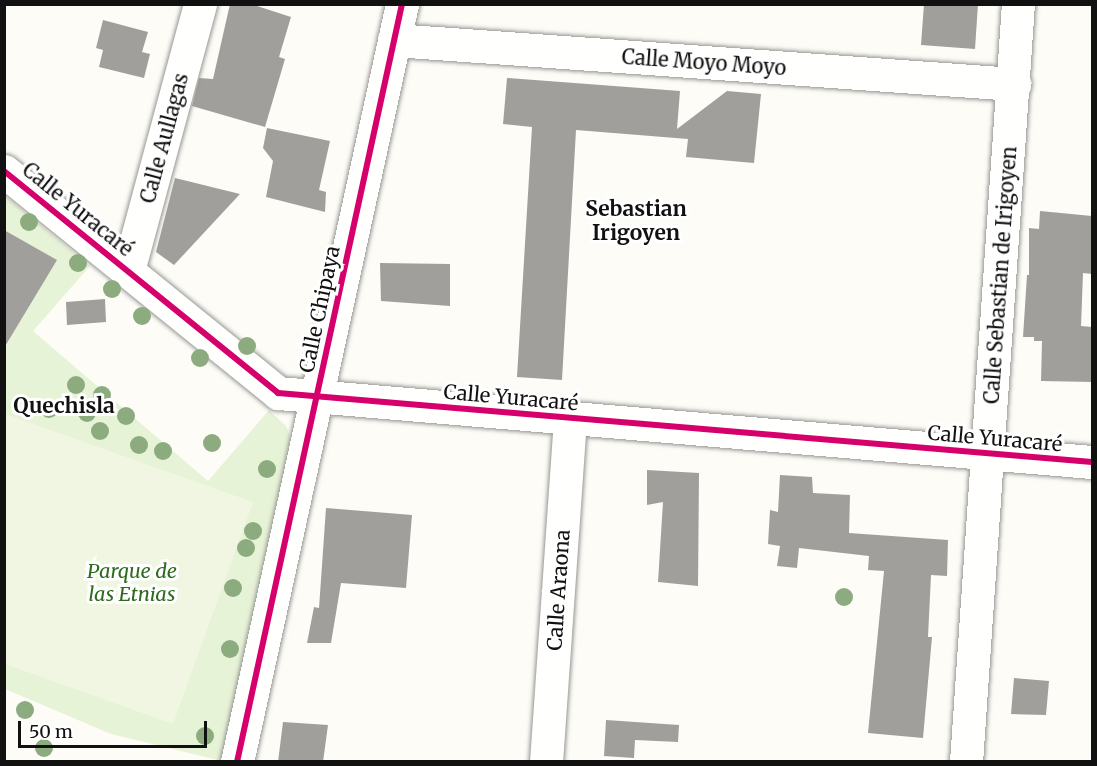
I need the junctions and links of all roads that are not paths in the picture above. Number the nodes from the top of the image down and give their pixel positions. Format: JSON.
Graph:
{"nodes":[{"id":1,"x":200,"y":4,"type":"edge"},
{"id":2,"x":402,"y":4,"type":"edge"},
{"id":3,"x":1018,"y":4,"type":"edge"},
{"id":4,"x":394,"y":40,"type":"junction"},
{"id":5,"x":1014,"y":84,"type":"junction"},
{"id":6,"x":4,"y":171,"type":"edge"},
{"id":7,"x":128,"y":271,"type":"junction"},
{"id":8,"x":317,"y":396,"type":"junction"},
{"id":9,"x":570,"y":419,"type":"junction"},
{"id":10,"x":987,"y":454,"type":"junction"},
{"id":11,"x":1092,"y":462,"type":"edge"},
{"id":12,"x":237,"y":762,"type":"edge"},
{"id":13,"x":546,"y":762,"type":"edge"},
{"id":14,"x":966,"y":762,"type":"edge"}],
"edges":[{"from":1,"to":7,"type":"street","name":"Calle Aullagas"},
{"from":2,"to":4,"type":"street","name":"Calle Chipaya"},
{"from":3,"to":5,"type":"street","name":"Calle Sebastian de Irigoyen"},
{"from":4,"to":5,"type":"street","name":"Calle Moyo Moyo"},
{"from":4,"to":8,"type":"street","name":"Calle Chipaya"},
{"from":5,"to":10,"type":"street","name":"Calle Sebastian de Irigoyen"},
{"from":6,"to":7,"type":"street","name":"Calle Yuracaré"},
{"from":7,"to":8,"type":"street","name":"Calle Yuracaré"},
{"from":8,"to":9,"type":"street","name":"Calle Yuracaré"},
{"from":8,"to":12,"type":"street","name":"Calle Chipaya"},
{"from":9,"to":10,"type":"street","name":"Calle Yuracaré"},
{"from":9,"to":13,"type":"street","name":"Calle Araona"},
{"from":10,"to":11,"type":"street","name":"Calle Yuracaré"},
{"from":10,"to":14,"type":"street","name":"Calle Sebastian de Irigoyen"}]}
